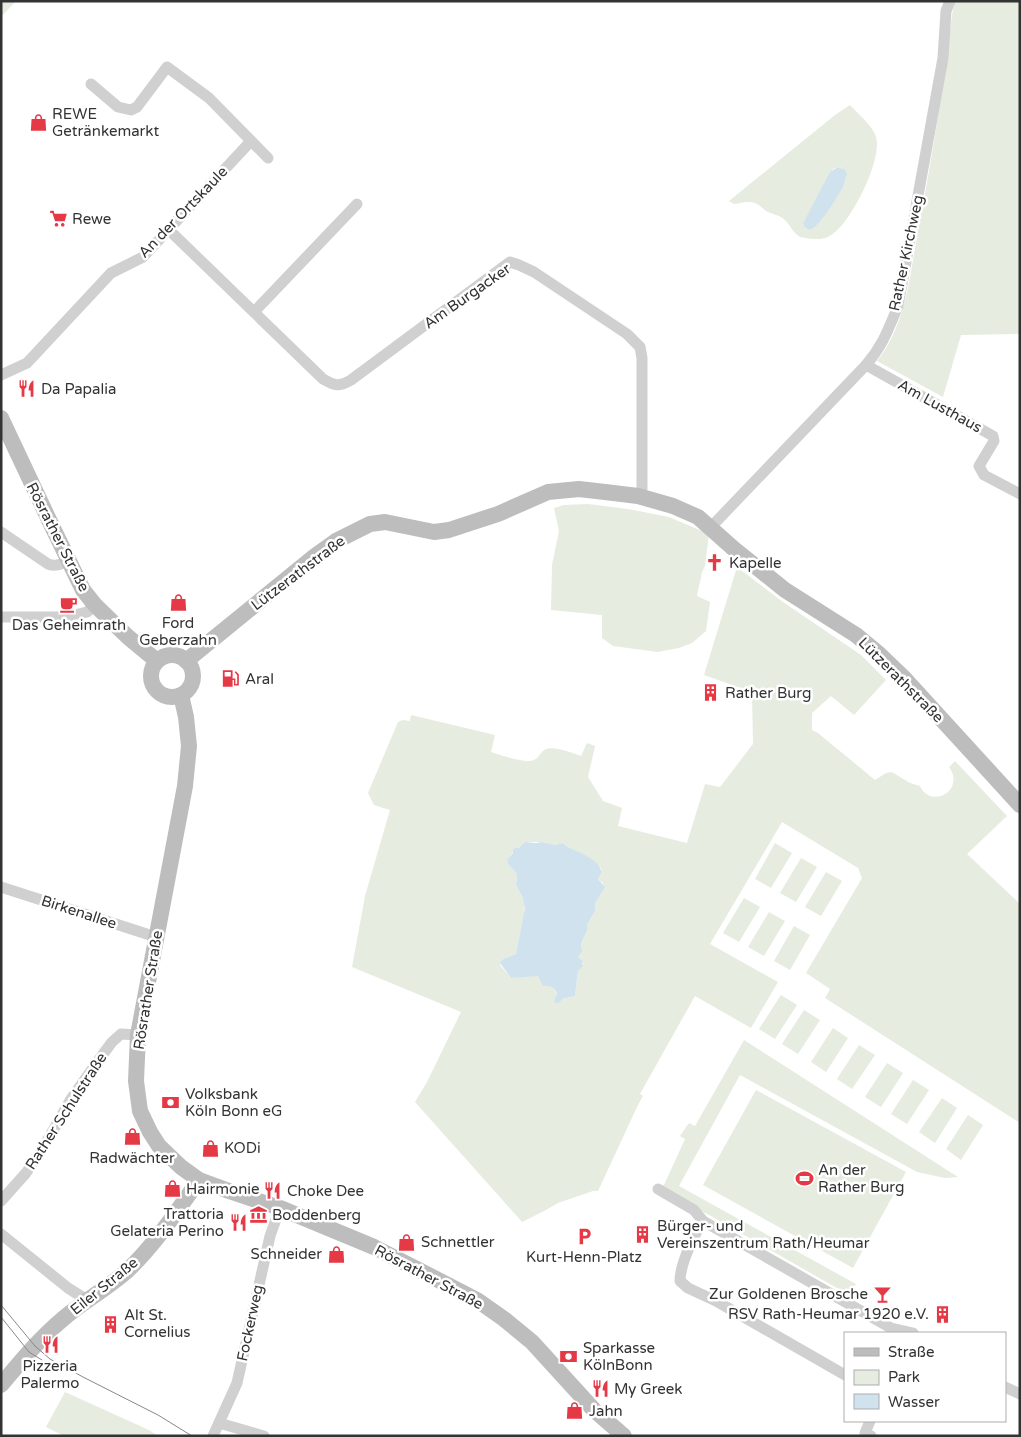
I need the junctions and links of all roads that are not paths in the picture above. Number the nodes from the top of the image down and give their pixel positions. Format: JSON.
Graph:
{"nodes":[{"id":1,"x":950,"y":1,"type":"edge"},
{"id":2,"x":91,"y":84,"type":"dead end"},
{"id":3,"x":251,"y":141,"type":"junction"},
{"id":4,"x":268,"y":158,"type":"dead end"},
{"id":5,"x":357,"y":204,"type":"dead end"},
{"id":6,"x":168,"y":229,"type":"junction"},
{"id":7,"x":254,"y":312,"type":"junction"},
{"id":8,"x":866,"y":364,"type":"junction"},
{"id":9,"x":1,"y":375,"type":"edge"},
{"id":10,"x":1,"y":418,"type":"edge"},
{"id":11,"x":1020,"y":494,"type":"edge"},
{"id":12,"x":638,"y":496,"type":"junction"},
{"id":13,"x":711,"y":527,"type":"junction"},
{"id":14,"x":1,"y":532,"type":"edge"},
{"id":15,"x":68,"y":561,"type":"junction"},
{"id":16,"x":96,"y":605,"type":"junction"},
{"id":17,"x":1,"y":617,"type":"edge"},
{"id":18,"x":157,"y":661,"type":"junction"},
{"id":19,"x":186,"y":661,"type":"junction"},
{"id":20,"x":181,"y":695,"type":"junction"},
{"id":21,"x":1020,"y":805,"type":"edge"},
{"id":22,"x":1,"y":887,"type":"edge"},
{"id":23,"x":156,"y":937,"type":"junction"},
{"id":24,"x":138,"y":1035,"type":"junction"},
{"id":25,"x":199,"y":1180,"type":"junction"},
{"id":26,"x":658,"y":1190,"type":"dead end"},
{"id":27,"x":1,"y":1201,"type":"edge"},
{"id":28,"x":280,"y":1208,"type":"junction"},
{"id":29,"x":703,"y":1221,"type":"junction"},
{"id":30,"x":1,"y":1234,"type":"edge"},
{"id":31,"x":87,"y":1300,"type":"junction"},
{"id":32,"x":890,"y":1330,"type":"edge"},
{"id":33,"x":905,"y":1332,"type":"edge"},
{"id":34,"x":844,"y":1375,"type":"edge"},
{"id":35,"x":1,"y":1385,"type":"edge"},
{"id":36,"x":1006,"y":1387,"type":"edge"},
{"id":37,"x":1020,"y":1394,"type":"edge"},
{"id":38,"x":870,"y":1422,"type":"edge"},
{"id":39,"x":219,"y":1423,"type":"junction"},
{"id":40,"x":213,"y":1436,"type":"edge"},
{"id":41,"x":264,"y":1436,"type":"edge"},
{"id":42,"x":624,"y":1436,"type":"edge"},
{"id":43,"x":871,"y":1436,"type":"edge"}],
"edges":[{"from":1,"to":8,"type":"street","name":"Rather Kirchweg"},
{"from":2,"to":3,"type":"street"},
{"from":3,"to":4,"type":"street"},
{"from":3,"to":6,"type":"street","name":"An der Ortskaule"},
{"from":5,"to":7,"type":"street"},
{"from":6,"to":7,"type":"street","name":"Am Burgacker"},
{"from":6,"to":9,"type":"street","name":"An der Ortskaule"},
{"from":7,"to":12,"type":"street","name":"Am Burgacker"},
{"from":8,"to":11,"type":"street","name":"Am Lusthaus"},
{"from":8,"to":13,"type":"street","name":"Rather Kirchweg"},
{"from":10,"to":15,"type":"main road","name":"Rösrather Straße"},
{"from":12,"to":13,"type":"main road","name":"Lützerathstraße"},
{"from":12,"to":19,"type":"main road","name":"Lützerathstraße"},
{"from":13,"to":21,"type":"main road","name":"Lützerathstraße"},
{"from":14,"to":15,"type":"street"},
{"from":15,"to":16,"type":"main road","name":"Rösrather Straße"},
{"from":16,"to":17,"type":"street"},
{"from":16,"to":18,"type":"main road","name":"Rösrather Straße"},
{"from":18,"to":19,"type":"main road"},
{"from":18,"to":20,"type":"main road"},
{"from":19,"to":20,"type":"main road"},
{"from":20,"to":23,"type":"main road","name":"Rösrather Straße"},
{"from":22,"to":23,"type":"street","name":"Birkenallee"},
{"from":23,"to":24,"type":"main road","name":"Rösrather Straße"},
{"from":24,"to":25,"type":"main road","name":"Rösrather Straße"},
{"from":24,"to":27,"type":"street","name":"Rather Schulstraße"},
{"from":25,"to":28,"type":"main road","name":"Rösrather Straße"},
{"from":25,"to":31,"type":"main road","name":"Eiler Straße"},
{"from":26,"to":29,"type":"street"},
{"from":28,"to":39,"type":"street","name":"Fockerweg"},
{"from":28,"to":42,"type":"main road","name":"Rösrather Straße"},
{"from":29,"to":32,"type":"street"},
{"from":29,"to":34,"type":"street"},
{"from":30,"to":31,"type":"street"},
{"from":31,"to":35,"type":"main road","name":"Eiler Straße"},
{"from":32,"to":33,"type":"street"},
{"from":36,"to":37,"type":"street"},
{"from":38,"to":43,"type":"street"},
{"from":39,"to":40,"type":"street","name":"Fockerweg"},
{"from":39,"to":41,"type":"street"}]}
